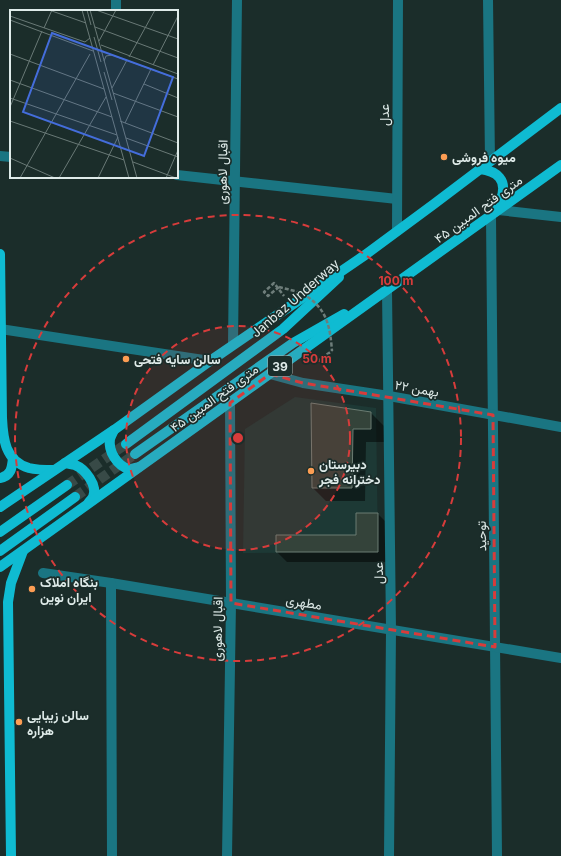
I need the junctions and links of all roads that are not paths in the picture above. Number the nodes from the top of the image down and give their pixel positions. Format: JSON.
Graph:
{"nodes":[{"id":1,"x":237,"y":0,"type":"edge"},
{"id":2,"x":398,"y":0,"type":"edge"},
{"id":3,"x":488,"y":0,"type":"edge"},
{"id":4,"x":561,"y":108,"type":"edge"},
{"id":5,"x":0,"y":156,"type":"edge"},
{"id":6,"x":10,"y":157,"type":"edge"},
{"id":7,"x":490,"y":161,"type":"junction"},
{"id":8,"x":561,"y":165,"type":"edge"},
{"id":9,"x":480,"y":169,"type":"junction"},
{"id":10,"x":178,"y":175,"type":"edge"},
{"id":11,"x":235,"y":182,"type":"junction"},
{"id":12,"x":397,"y":199,"type":"junction"},
{"id":13,"x":494,"y":213,"type":"junction"},
{"id":14,"x":561,"y":217,"type":"edge"},
{"id":15,"x":397,"y":231,"type":"junction"},
{"id":16,"x":0,"y":254,"type":"edge"},
{"id":17,"x":364,"y":255,"type":"junction"},
{"id":18,"x":387,"y":290,"type":"junction"},
{"id":19,"x":0,"y":329,"type":"edge"},
{"id":20,"x":233,"y":344,"type":"junction"},
{"id":21,"x":210,"y":361,"type":"junction"},
{"id":22,"x":270,"y":374,"type":"junction"},
{"id":23,"x":389,"y":396,"type":"junction"},
{"id":24,"x":230,"y":403,"type":"junction"},
{"id":25,"x":493,"y":415,"type":"junction"},
{"id":26,"x":561,"y":427,"type":"edge"},
{"id":27,"x":114,"y":430,"type":"junction"},
{"id":28,"x":126,"y":444,"type":"tunnel mouth"},
{"id":29,"x":135,"y":454,"type":"tunnel mouth"},
{"id":30,"x":13,"y":458,"type":"junction"},
{"id":31,"x":65,"y":463,"type":"junction"},
{"id":32,"x":140,"y":467,"type":"junction"},
{"id":33,"x":54,"y":470,"type":"junction"},
{"id":34,"x":0,"y":478,"type":"edge"},
{"id":35,"x":67,"y":485,"type":"tunnel mouth"},
{"id":36,"x":75,"y":497,"type":"tunnel mouth"},
{"id":37,"x":88,"y":504,"type":"junction"},
{"id":38,"x":0,"y":507,"type":"edge"},
{"id":39,"x":0,"y":532,"type":"edge"},
{"id":40,"x":0,"y":551,"type":"edge"},
{"id":41,"x":23,"y":551,"type":"junction"},
{"id":42,"x":0,"y":567,"type":"edge"},
{"id":43,"x":43,"y":573,"type":"dead end"},
{"id":44,"x":111,"y":583,"type":"junction"},
{"id":45,"x":231,"y":603,"type":"junction"},
{"id":46,"x":0,"y":623,"type":"edge"},
{"id":47,"x":391,"y":630,"type":"junction"},
{"id":48,"x":8,"y":632,"type":"junction"},
{"id":49,"x":495,"y":647,"type":"junction"},
{"id":50,"x":561,"y":658,"type":"edge"},
{"id":51,"x":11,"y":856,"type":"edge"},
{"id":52,"x":112,"y":856,"type":"edge"},
{"id":53,"x":227,"y":856,"type":"edge"},
{"id":54,"x":389,"y":856,"type":"edge"},
{"id":55,"x":497,"y":856,"type":"edge"}],
"edges":[{"from":1,"to":11,"type":"street","name":"اقبال لاهوری"},
{"from":2,"to":12,"type":"street","name":"عدل"},
{"from":3,"to":7,"type":"street"},
{"from":4,"to":7,"type":"main road","number":"39"},
{"from":5,"to":6,"type":"street"},
{"from":7,"to":9,"type":"main road","number":"39"},
{"from":8,"to":13,"type":"main road","name":"۴۵ متری فتح المبین","number":"39"},
{"from":9,"to":13,"type":"main road"},
{"from":9,"to":15,"type":"main road","number":"39"},
{"from":10,"to":11,"type":"street"},
{"from":11,"to":12,"type":"street"},
{"from":11,"to":20,"type":"street","name":"اقبال لاهوری"},
{"from":12,"to":15,"type":"street","name":"عدل"},
{"from":13,"to":14,"type":"street"},
{"from":13,"to":18,"type":"main road","name":"۴۵ متری فتح المبین","number":"39"},
{"from":13,"to":25,"type":"street","name":"توحید"},
{"from":15,"to":17,"type":"main road","number":"39"},
{"from":16,"to":19,"type":"main road"},
{"from":17,"to":20,"type":"main road","number":"39"},
{"from":17,"to":28,"type":"main road","name":"Janbaz Underway","number":"39"},
{"from":18,"to":22,"type":"main road","name":"۴۵ متری فتح المبین","number":"39"},
{"from":18,"to":23,"type":"street","name":"عدل"},
{"from":18,"to":29,"type":"main road","number":"39"},
{"from":19,"to":21,"type":"street"},
{"from":19,"to":30,"type":"main road"},
{"from":20,"to":21,"type":"main road","number":"39"},
{"from":21,"to":27,"type":"main road","number":"39"},
{"from":22,"to":23,"type":"street","name":"۲۲ بهمن"},
{"from":22,"to":24,"type":"main road","name":"۴۵ متری فتح المبین","number":"39"},
{"from":23,"to":25,"type":"street","name":"۲۲ بهمن"},
{"from":23,"to":47,"type":"street","name":"عدل"},
{"from":24,"to":32,"type":"main road","name":"۴۵ متری فتح المبین","number":"39"},
{"from":24,"to":45,"type":"street","name":"اقبال لاهوری"},
{"from":25,"to":26,"type":"street","name":"۲۲ بهمن"},
{"from":25,"to":49,"type":"street","name":"توحید"},
{"from":27,"to":31,"type":"main road","number":"39"},
{"from":27,"to":32,"type":"main road"},
{"from":30,"to":33,"type":"main road"},
{"from":30,"to":34,"type":"main road"},
{"from":31,"to":33,"type":"main road","number":"39"},
{"from":31,"to":37,"type":"main road"},
{"from":32,"to":37,"type":"main road","name":"۴۵ متری فتح المبین","number":"39"},
{"from":33,"to":38,"type":"main road","number":"39"},
{"from":35,"to":39,"type":"main road"},
{"from":36,"to":40,"type":"main road"},
{"from":37,"to":41,"type":"main road","name":"۴۵ متری فتح المبین","number":"39"},
{"from":41,"to":42,"type":"main road","name":"۴۵ متری فتح المبین","number":"39"},
{"from":41,"to":48,"type":"main road"},
{"from":43,"to":44,"type":"street","name":"مطهری"},
{"from":44,"to":45,"type":"street","name":"مطهری"},
{"from":44,"to":52,"type":"street"},
{"from":45,"to":47,"type":"street","name":"مطهری"},
{"from":45,"to":53,"type":"street","name":"اقبال لاهوری"},
{"from":46,"to":48,"type":"main road"},
{"from":47,"to":49,"type":"street","name":"مطهری"},
{"from":47,"to":54,"type":"street","name":"عدل"},
{"from":48,"to":51,"type":"main road"},
{"from":49,"to":50,"type":"street","name":"مطهری"},
{"from":49,"to":55,"type":"street","name":"توحید"}]}
